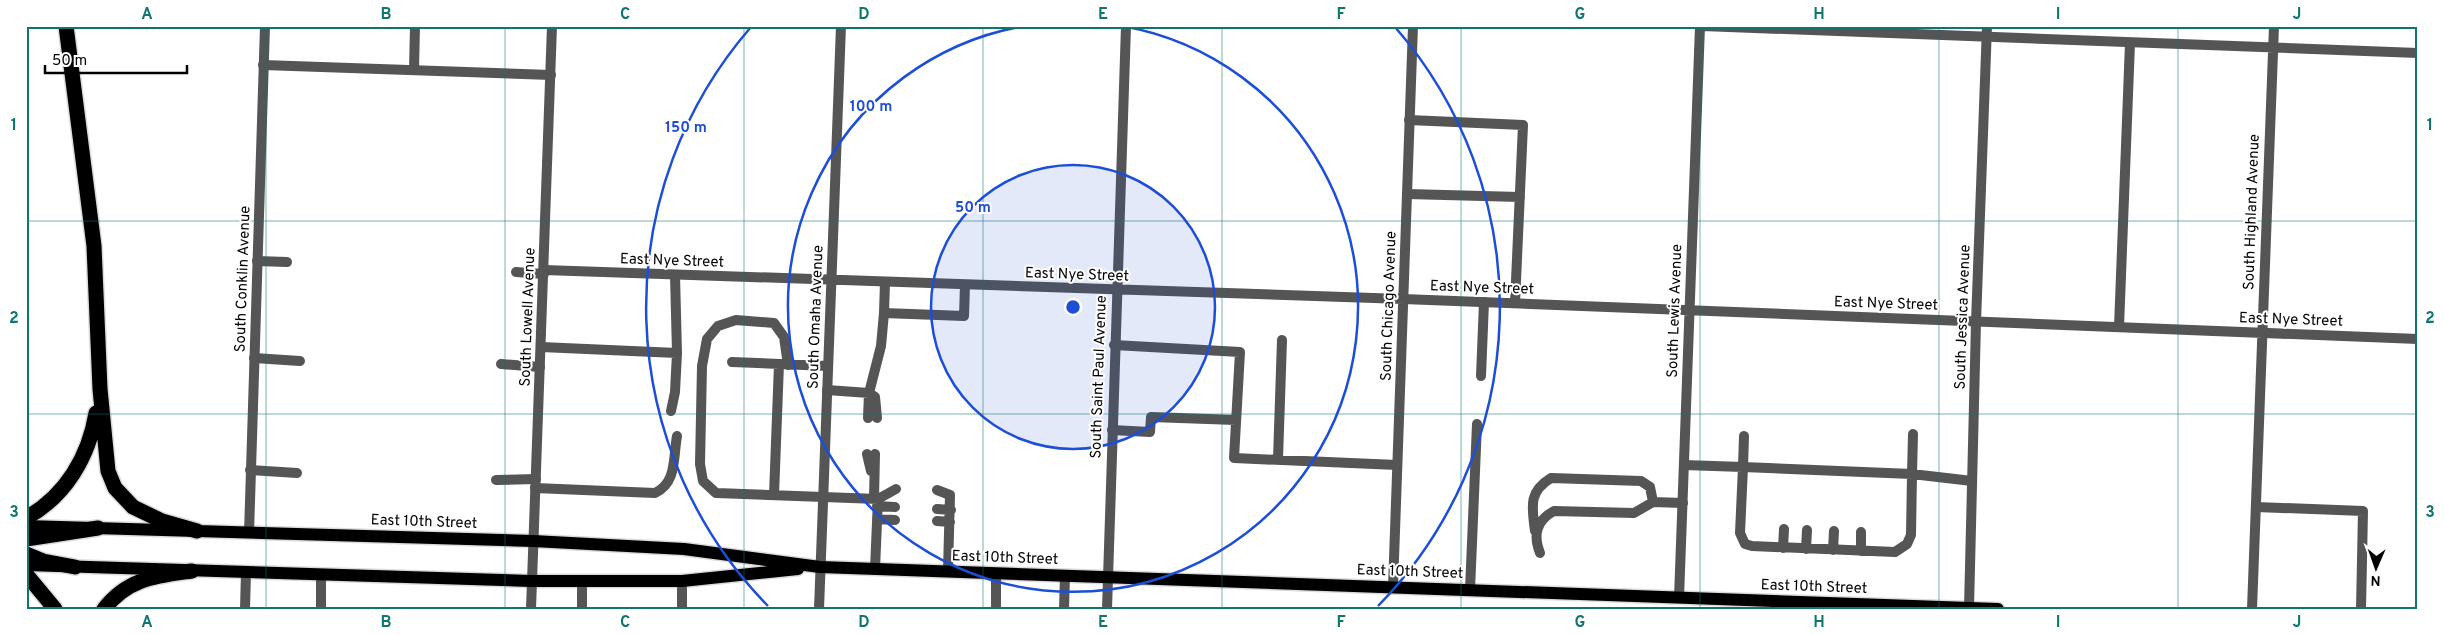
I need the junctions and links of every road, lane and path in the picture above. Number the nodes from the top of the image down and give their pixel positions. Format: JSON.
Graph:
{"nodes":[{"id":1,"x":66,"y":26,"type":"edge"},
{"id":2,"x":265,"y":26,"type":"edge"},
{"id":3,"x":415,"y":26,"type":"edge"},
{"id":4,"x":552,"y":26,"type":"edge"},
{"id":5,"x":841,"y":26,"type":"edge"},
{"id":6,"x":1126,"y":26,"type":"edge"},
{"id":7,"x":1412,"y":26,"type":"edge"},
{"id":8,"x":1701,"y":26,"type":"edge"},
{"id":9,"x":2274,"y":26,"type":"edge"},
{"id":10,"x":1987,"y":32,"type":"edge"},
{"id":11,"x":2130,"y":43,"type":"junction"},
{"id":12,"x":2273,"y":48,"type":"junction"},
{"id":13,"x":2418,"y":53,"type":"edge"},
{"id":14,"x":264,"y":65,"type":"junction"},
{"id":15,"x":414,"y":70,"type":"junction"},
{"id":16,"x":550,"y":75,"type":"junction"},
{"id":17,"x":1409,"y":120,"type":"junction"},
{"id":18,"x":1407,"y":194,"type":"junction"},
{"id":19,"x":1520,"y":197,"type":"junction"},
{"id":20,"x":257,"y":261,"type":"junction"},
{"id":21,"x":287,"y":262,"type":"dead end"},
{"id":22,"x":516,"y":272,"type":"dead end"},
{"id":23,"x":544,"y":272,"type":"junction"},
{"id":24,"x":675,"y":275,"type":"junction"},
{"id":25,"x":831,"y":280,"type":"junction"},
{"id":26,"x":885,"y":282,"type":"junction"},
{"id":27,"x":965,"y":285,"type":"junction"},
{"id":28,"x":1116,"y":291,"type":"junction"},
{"id":29,"x":1403,"y":299,"type":"junction"},
{"id":30,"x":1484,"y":302,"type":"junction"},
{"id":31,"x":1515,"y":303,"type":"junction"},
{"id":32,"x":1689,"y":310,"type":"junction"},
{"id":33,"x":884,"y":313,"type":"junction"},
{"id":34,"x":1976,"y":322,"type":"junction"},
{"id":35,"x":2119,"y":327,"type":"junction"},
{"id":36,"x":2261,"y":333,"type":"junction"},
{"id":37,"x":2418,"y":339,"type":"edge"},
{"id":38,"x":1282,"y":340,"type":"dead end"},
{"id":39,"x":1114,"y":345,"type":"junction"},
{"id":40,"x":541,"y":347,"type":"junction"},
{"id":41,"x":676,"y":353,"type":"junction"},
{"id":42,"x":254,"y":358,"type":"junction"},
{"id":43,"x":300,"y":361,"type":"dead end"},
{"id":44,"x":732,"y":362,"type":"dead end"},
{"id":45,"x":501,"y":364,"type":"dead end"},
{"id":46,"x":784,"y":365,"type":"junction"},
{"id":47,"x":828,"y":366,"type":"junction"},
{"id":48,"x":540,"y":368,"type":"junction"},
{"id":49,"x":1481,"y":376,"type":"dead end"},
{"id":50,"x":100,"y":390,"type":"junction"},
{"id":51,"x":827,"y":390,"type":"junction"},
{"id":52,"x":869,"y":392,"type":"junction"},
{"id":53,"x":675,"y":411,"type":"dead end"},
{"id":54,"x":872,"y":418,"type":"dead end"},
{"id":55,"x":1236,"y":420,"type":"junction"},
{"id":56,"x":1477,"y":424,"type":"dead end"},
{"id":57,"x":1112,"y":430,"type":"junction"},
{"id":58,"x":1913,"y":434,"type":"dead end"},
{"id":59,"x":673,"y":436,"type":"dead end"},
{"id":60,"x":1744,"y":436,"type":"dead end"},
{"id":61,"x":871,"y":454,"type":"dead end"},
{"id":62,"x":1278,"y":459,"type":"junction"},
{"id":63,"x":1397,"y":465,"type":"junction"},
{"id":64,"x":1684,"y":465,"type":"junction"},
{"id":65,"x":1743,"y":467,"type":"junction"},
{"id":66,"x":250,"y":470,"type":"junction"},
{"id":67,"x":297,"y":473,"type":"dead end"},
{"id":68,"x":1912,"y":474,"type":"junction"},
{"id":69,"x":496,"y":480,"type":"dead end"},
{"id":70,"x":1972,"y":481,"type":"junction"},
{"id":71,"x":536,"y":484,"type":"junction"},
{"id":72,"x":896,"y":489,"type":"dead end"},
{"id":73,"x":937,"y":490,"type":"dead end"},
{"id":74,"x":774,"y":495,"type":"junction"},
{"id":75,"x":823,"y":496,"type":"junction"},
{"id":76,"x":876,"y":502,"type":"junction"},
{"id":77,"x":1653,"y":502,"type":"junction"},
{"id":78,"x":1682,"y":503,"type":"junction"},
{"id":79,"x":895,"y":507,"type":"dead end"},
{"id":80,"x":2256,"y":507,"type":"junction"},
{"id":81,"x":937,"y":509,"type":"dead end"},
{"id":82,"x":951,"y":510,"type":"junction"},
{"id":83,"x":26,"y":518,"type":"edge"},
{"id":84,"x":877,"y":519,"type":"junction"},
{"id":85,"x":895,"y":520,"type":"dead end"},
{"id":86,"x":937,"y":522,"type":"dead end"},
{"id":87,"x":950,"y":522,"type":"junction"},
{"id":88,"x":26,"y":526,"type":"edge"},
{"id":89,"x":98,"y":528,"type":"junction"},
{"id":90,"x":1784,"y":529,"type":"dead end"},
{"id":91,"x":1807,"y":530,"type":"dead end"},
{"id":92,"x":197,"y":531,"type":"junction"},
{"id":93,"x":1535,"y":531,"type":"junction"},
{"id":94,"x":1834,"y":531,"type":"dead end"},
{"id":95,"x":1862,"y":532,"type":"dead end"},
{"id":96,"x":248,"y":533,"type":"junction"},
{"id":97,"x":26,"y":539,"type":"edge"},
{"id":98,"x":533,"y":541,"type":"junction"},
{"id":99,"x":1783,"y":548,"type":"junction"},
{"id":100,"x":1806,"y":549,"type":"junction"},
{"id":101,"x":1833,"y":550,"type":"junction"},
{"id":102,"x":1861,"y":550,"type":"junction"},
{"id":103,"x":1540,"y":553,"type":"dead end"},
{"id":104,"x":26,"y":554,"type":"edge"},
{"id":105,"x":26,"y":565,"type":"edge"},
{"id":106,"x":75,"y":567,"type":"junction"},
{"id":107,"x":820,"y":567,"type":"junction"},
{"id":108,"x":875,"y":569,"type":"junction"},
{"id":109,"x":192,"y":571,"type":"junction"},
{"id":110,"x":948,"y":571,"type":"junction"},
{"id":111,"x":246,"y":572,"type":"junction"},
{"id":112,"x":996,"y":572,"type":"junction"},
{"id":113,"x":26,"y":574,"type":"edge"},
{"id":114,"x":321,"y":575,"type":"junction"},
{"id":115,"x":1065,"y":575,"type":"junction"},
{"id":116,"x":1108,"y":576,"type":"junction"},
{"id":117,"x":682,"y":580,"type":"junction"},
{"id":118,"x":532,"y":581,"type":"junction"},
{"id":119,"x":582,"y":581,"type":"junction"},
{"id":120,"x":1393,"y":587,"type":"junction"},
{"id":121,"x":1470,"y":590,"type":"junction"},
{"id":122,"x":1680,"y":598,"type":"junction"},
{"id":123,"x":1969,"y":608,"type":"edge"},
{"id":124,"x":55,"y":609,"type":"edge"},
{"id":125,"x":104,"y":609,"type":"edge"},
{"id":126,"x":245,"y":609,"type":"edge"},
{"id":127,"x":320,"y":609,"type":"edge"},
{"id":128,"x":531,"y":609,"type":"edge"},
{"id":129,"x":582,"y":609,"type":"edge"},
{"id":130,"x":682,"y":609,"type":"edge"},
{"id":131,"x":819,"y":609,"type":"edge"},
{"id":132,"x":996,"y":609,"type":"edge"},
{"id":133,"x":1064,"y":609,"type":"edge"},
{"id":134,"x":1106,"y":609,"type":"edge"},
{"id":135,"x":1998,"y":609,"type":"edge"},
{"id":136,"x":2252,"y":609,"type":"edge"},
{"id":137,"x":2361,"y":609,"type":"edge"}],
"edges":[{"from":1,"to":50,"type":"highway"},
{"from":2,"to":14,"type":"street","name":"South Conklin Avenue"},
{"from":3,"to":15,"type":"street"},
{"from":4,"to":16,"type":"street","name":"South Lowell Avenue"},
{"from":5,"to":25,"type":"street","name":"South Omaha Avenue"},
{"from":6,"to":28,"type":"street","name":"South Saint Paul Avenue"},
{"from":7,"to":17,"type":"street","name":"South Chicago Avenue"},
{"from":8,"to":10,"type":"street"},
{"from":8,"to":32,"type":"street","name":"South Lewis Avenue"},
{"from":9,"to":12,"type":"street","name":"South Highland Avenue"},
{"from":10,"to":11,"type":"street"},
{"from":10,"to":34,"type":"street","name":"South Jessica Avenue"},
{"from":11,"to":12,"type":"street"},
{"from":11,"to":35,"type":"street"},
{"from":12,"to":13,"type":"street"},
{"from":12,"to":36,"type":"street","name":"South Highland Avenue"},
{"from":14,"to":15,"type":"street"},
{"from":14,"to":20,"type":"street","name":"South Conklin Avenue"},
{"from":15,"to":16,"type":"street"},
{"from":16,"to":23,"type":"street","name":"South Lowell Avenue"},
{"from":17,"to":18,"type":"street","name":"South Chicago Avenue"},
{"from":17,"to":19,"type":"street"},
{"from":18,"to":19,"type":"street"},
{"from":18,"to":29,"type":"street","name":"South Chicago Avenue"},
{"from":19,"to":31,"type":"street"},
{"from":20,"to":21,"type":"street"},
{"from":20,"to":42,"type":"street","name":"South Conklin Avenue"},
{"from":22,"to":23,"type":"street","name":"East Nye Street"},
{"from":23,"to":24,"type":"street","name":"East Nye Street"},
{"from":23,"to":40,"type":"street","name":"South Lowell Avenue"},
{"from":24,"to":25,"type":"street","name":"East Nye Street"},
{"from":24,"to":41,"type":"street"},
{"from":25,"to":26,"type":"street","name":"East Nye Street"},
{"from":25,"to":47,"type":"street","name":"South Omaha Avenue"},
{"from":26,"to":27,"type":"street","name":"East Nye Street"},
{"from":26,"to":33,"type":"street"},
{"from":27,"to":28,"type":"street","name":"East Nye Street"},
{"from":27,"to":33,"type":"street"},
{"from":28,"to":29,"type":"street","name":"East Nye Street"},
{"from":28,"to":39,"type":"street","name":"South Saint Paul Avenue"},
{"from":29,"to":30,"type":"street","name":"East Nye Street"},
{"from":29,"to":63,"type":"street","name":"South Chicago Avenue"},
{"from":30,"to":31,"type":"street","name":"East Nye Street"},
{"from":30,"to":49,"type":"street"},
{"from":31,"to":32,"type":"street","name":"East Nye Street"},
{"from":32,"to":34,"type":"street","name":"East Nye Street"},
{"from":32,"to":64,"type":"street","name":"South Lewis Avenue"},
{"from":33,"to":52,"type":"street"},
{"from":34,"to":35,"type":"street","name":"East Nye Street"},
{"from":34,"to":70,"type":"street","name":"South Jessica Avenue"},
{"from":35,"to":36,"type":"street","name":"East Nye Street"},
{"from":36,"to":37,"type":"street","name":"East Nye Street"},
{"from":36,"to":80,"type":"street","name":"South Highland Avenue"},
{"from":38,"to":62,"type":"street"},
{"from":39,"to":55,"type":"street"},
{"from":39,"to":57,"type":"street","name":"South Saint Paul Avenue"},
{"from":40,"to":41,"type":"street"},
{"from":40,"to":48,"type":"street","name":"South Lowell Avenue"},
{"from":41,"to":53,"type":"street"},
{"from":42,"to":43,"type":"street"},
{"from":42,"to":66,"type":"street","name":"South Conklin Avenue"},
{"from":44,"to":46,"type":"street"},
{"from":45,"to":48,"type":"street"},
{"from":46,"to":47,"type":"street"},
{"from":46,"to":74,"type":"street"},
{"from":46,"to":74,"type":"street"},
{"from":47,"to":51,"type":"street","name":"South Omaha Avenue"},
{"from":48,"to":71,"type":"street","name":"South Lowell Avenue"},
{"from":50,"to":83,"type":"highway"},
{"from":50,"to":92,"type":"highway"},
{"from":51,"to":52,"type":"street"},
{"from":51,"to":75,"type":"street","name":"South Omaha Avenue"},
{"from":52,"to":54,"type":"street"},
{"from":55,"to":57,"type":"street"},
{"from":55,"to":62,"type":"street"},
{"from":56,"to":121,"type":"street"},
{"from":57,"to":116,"type":"street","name":"South Saint Paul Avenue"},
{"from":58,"to":68,"type":"street"},
{"from":59,"to":71,"type":"street"},
{"from":60,"to":65,"type":"street"},
{"from":61,"to":76,"type":"street"},
{"from":62,"to":63,"type":"street"},
{"from":63,"to":120,"type":"street","name":"South Chicago Avenue"},
{"from":64,"to":65,"type":"street"},
{"from":64,"to":78,"type":"street","name":"South Lewis Avenue"},
{"from":65,"to":68,"type":"street"},
{"from":65,"to":99,"type":"street"},
{"from":66,"to":67,"type":"street"},
{"from":66,"to":96,"type":"street","name":"South Conklin Avenue"},
{"from":68,"to":70,"type":"street"},
{"from":68,"to":102,"type":"street"},
{"from":69,"to":71,"type":"street"},
{"from":70,"to":123,"type":"street","name":"South Jessica Avenue"},
{"from":71,"to":98,"type":"street","name":"South Lowell Avenue"},
{"from":72,"to":76,"type":"street"},
{"from":73,"to":82,"type":"street"},
{"from":74,"to":75,"type":"street"},
{"from":75,"to":76,"type":"street"},
{"from":75,"to":107,"type":"street","name":"South Omaha Avenue"},
{"from":76,"to":79,"type":"street"},
{"from":76,"to":84,"type":"street"},
{"from":77,"to":78,"type":"street"},
{"from":77,"to":93,"type":"street"},
{"from":77,"to":93,"type":"street"},
{"from":78,"to":122,"type":"street","name":"South Lewis Avenue"},
{"from":80,"to":136,"type":"street","name":"South Highland Avenue"},
{"from":80,"to":137,"type":"street"},
{"from":81,"to":82,"type":"street"},
{"from":82,"to":87,"type":"street"},
{"from":84,"to":85,"type":"street"},
{"from":84,"to":108,"type":"street"},
{"from":86,"to":87,"type":"street"},
{"from":87,"to":110,"type":"street"},
{"from":88,"to":89,"type":"main road","name":"East 10th Street"},
{"from":89,"to":92,"type":"main road","name":"East 10th Street"},
{"from":89,"to":97,"type":"highway"},
{"from":90,"to":99,"type":"street"},
{"from":91,"to":100,"type":"street"},
{"from":92,"to":96,"type":"main road","name":"East 10th Street"},
{"from":93,"to":103,"type":"street"},
{"from":94,"to":101,"type":"street"},
{"from":95,"to":102,"type":"street"},
{"from":96,"to":98,"type":"main road","name":"East 10th Street"},
{"from":98,"to":107,"type":"main road","name":"East 10th Street"},
{"from":98,"to":118,"type":"street","name":"South Lowell Avenue"},
{"from":99,"to":100,"type":"street"},
{"from":100,"to":101,"type":"street"},
{"from":101,"to":102,"type":"street"},
{"from":104,"to":106,"type":"highway"},
{"from":105,"to":106,"type":"main road","name":"East 10th Street"},
{"from":106,"to":109,"type":"main road","name":"East 10th Street"},
{"from":107,"to":108,"type":"main road","name":"East 10th Street"},
{"from":107,"to":117,"type":"main road","name":"East 10th Street"},
{"from":107,"to":131,"type":"street","name":"South Omaha Avenue"},
{"from":108,"to":110,"type":"main road","name":"East 10th Street"},
{"from":109,"to":111,"type":"main road","name":"East 10th Street"},
{"from":109,"to":125,"type":"highway"},
{"from":110,"to":112,"type":"main road","name":"East 10th Street"},
{"from":111,"to":114,"type":"main road","name":"East 10th Street"},
{"from":111,"to":126,"type":"street"},
{"from":112,"to":115,"type":"main road","name":"East 10th Street"},
{"from":112,"to":132,"type":"street"},
{"from":113,"to":124,"type":"highway"},
{"from":114,"to":118,"type":"main road","name":"East 10th Street"},
{"from":114,"to":127,"type":"street"},
{"from":115,"to":116,"type":"main road","name":"East 10th Street"},
{"from":115,"to":133,"type":"street"},
{"from":116,"to":120,"type":"main road","name":"East 10th Street"},
{"from":116,"to":134,"type":"street","name":"South Saint Paul Avenue"},
{"from":117,"to":119,"type":"main road","name":"East 10th Street"},
{"from":117,"to":130,"type":"street"},
{"from":118,"to":119,"type":"main road","name":"East 10th Street"},
{"from":118,"to":128,"type":"street","name":"South Lowell Avenue"},
{"from":119,"to":129,"type":"street"},
{"from":120,"to":121,"type":"main road","name":"East 10th Street"},
{"from":121,"to":122,"type":"main road","name":"East 10th Street"},
{"from":122,"to":123,"type":"main road","name":"East 10th Street"},
{"from":123,"to":135,"type":"main road","name":"East 10th Street"}]}
